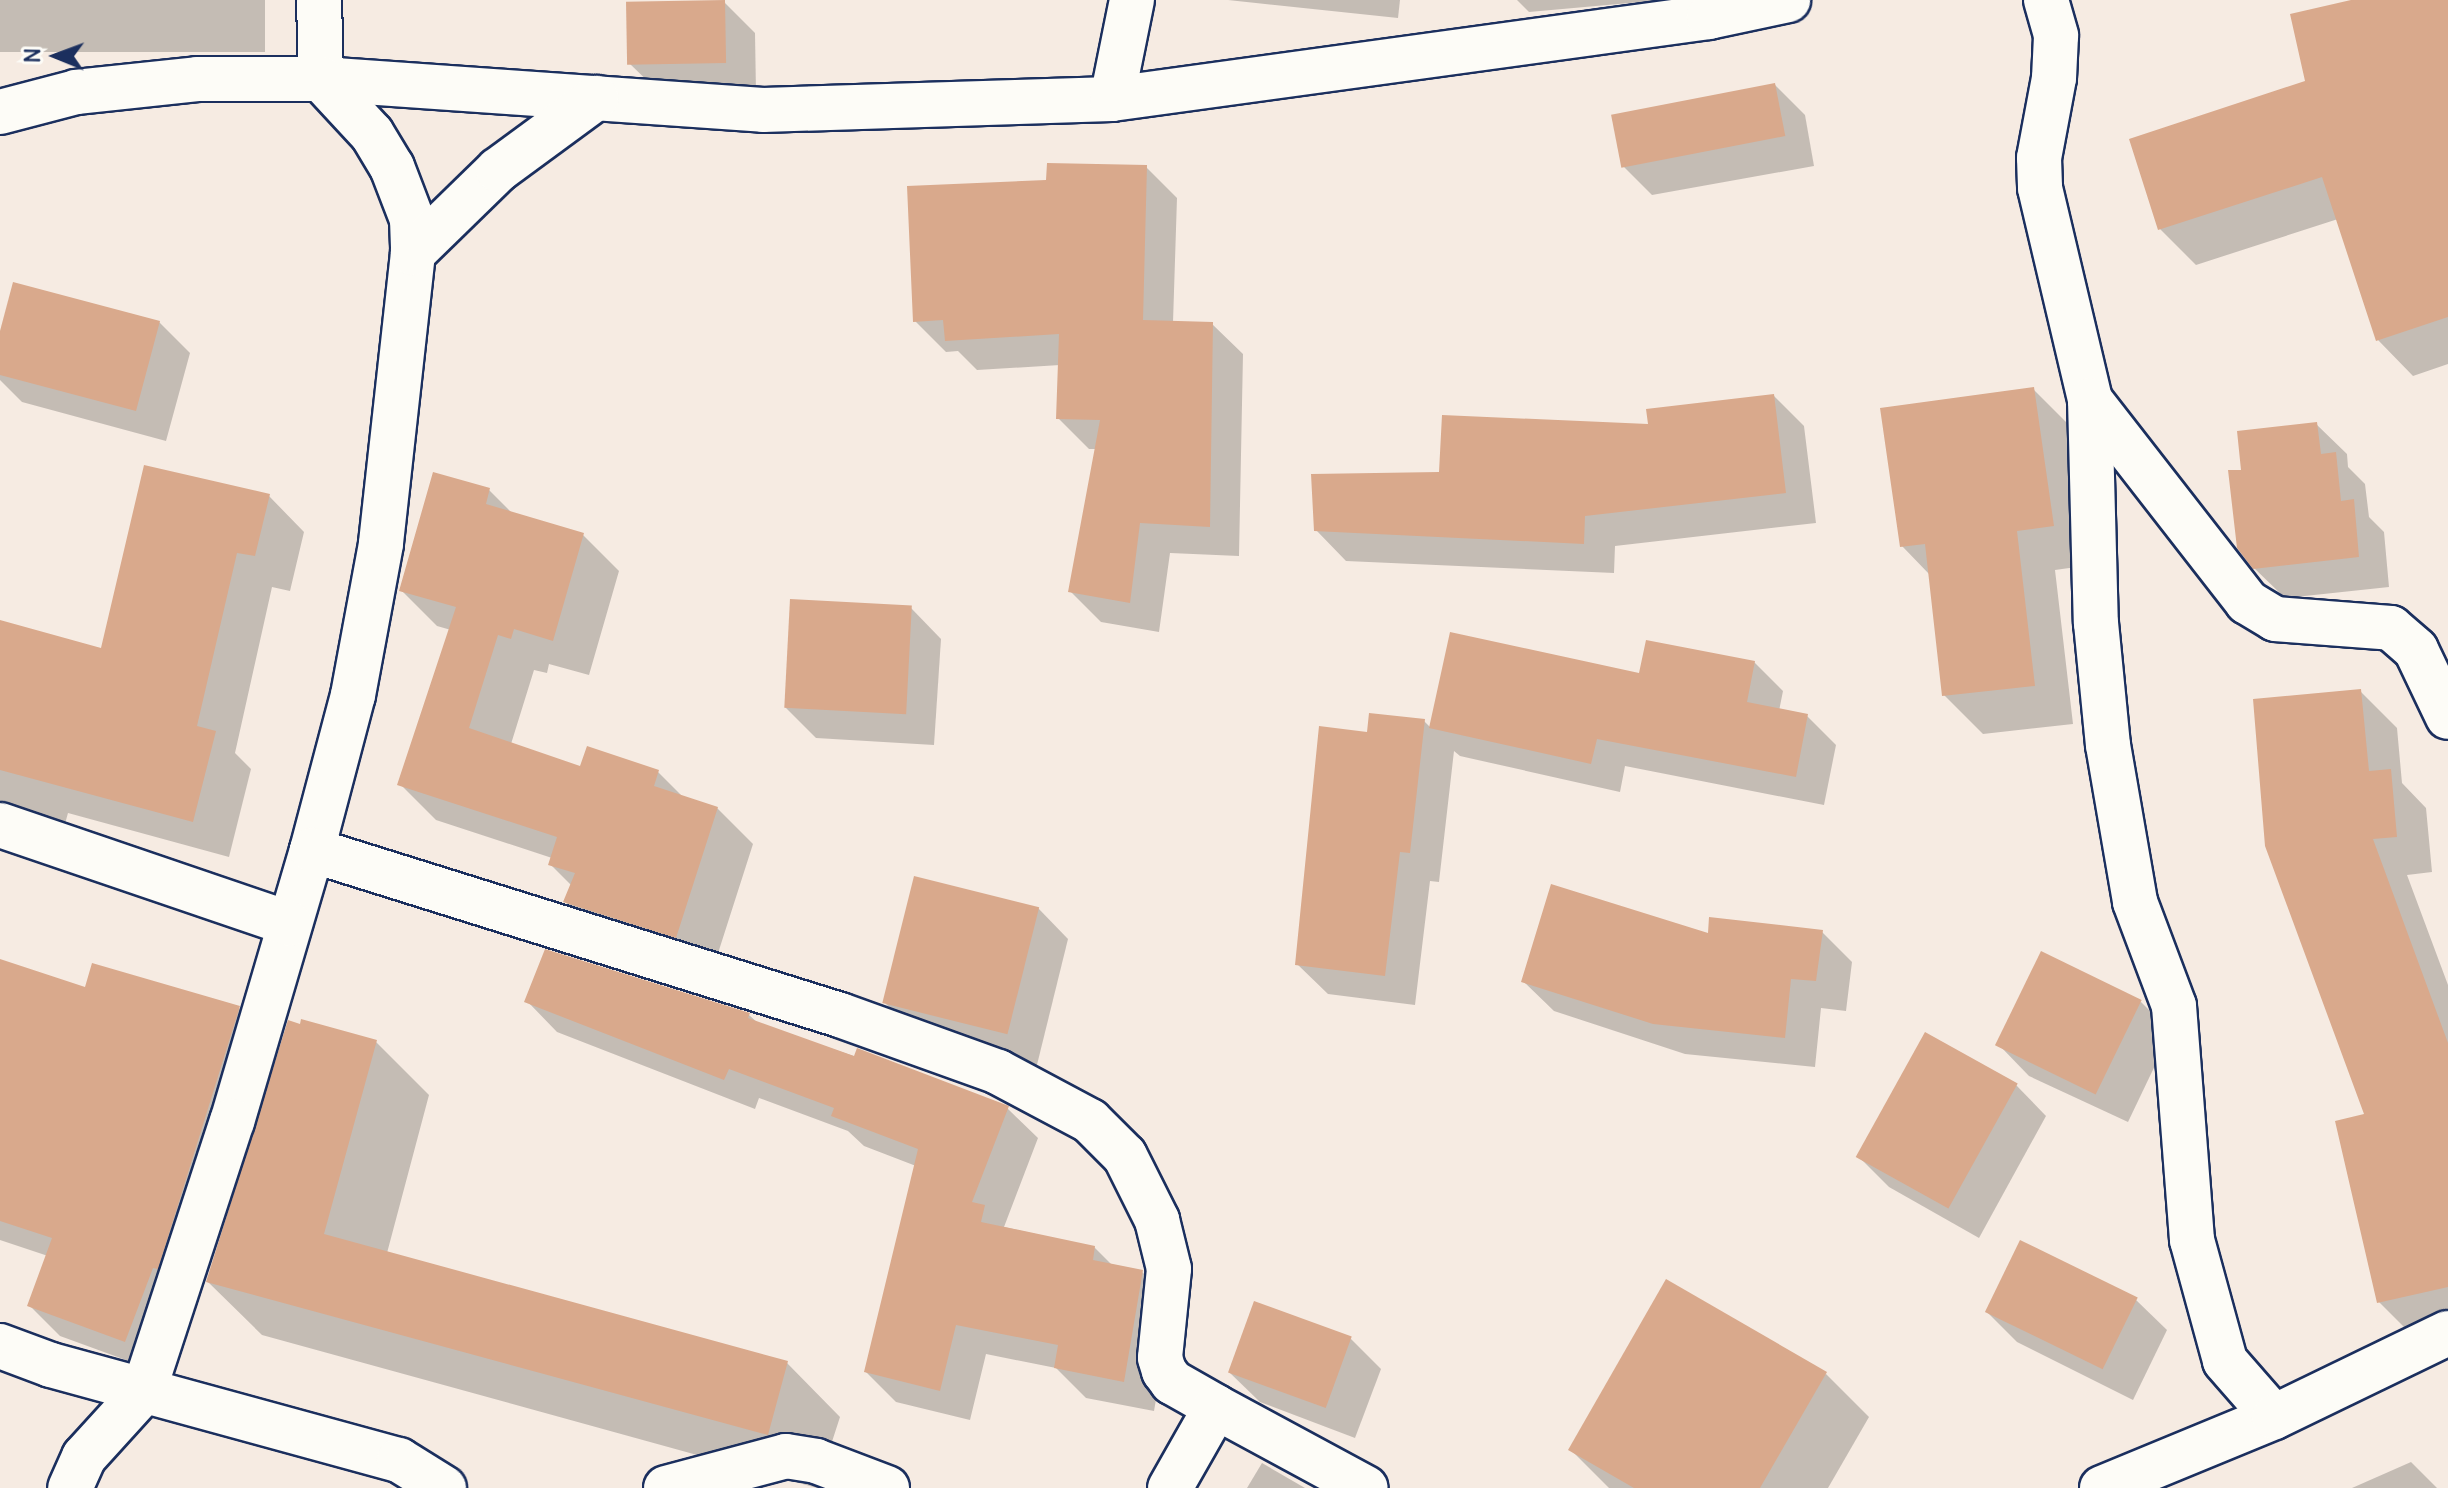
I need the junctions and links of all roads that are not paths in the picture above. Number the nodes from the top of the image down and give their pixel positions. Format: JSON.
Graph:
{"nodes":[{"id":1,"x":319,"y":0,"type":"edge"},
{"id":2,"x":1132,"y":0,"type":"edge"},
{"id":3,"x":1788,"y":0,"type":"edge"},
{"id":4,"x":2046,"y":0,"type":"edge"},
{"id":5,"x":1710,"y":9,"type":"edge"},
{"id":6,"x":321,"y":79,"type":"junction"},
{"id":7,"x":596,"y":98,"type":"junction"},
{"id":8,"x":1112,"y":99,"type":"junction"},
{"id":9,"x":0,"y":112,"type":"edge"},
{"id":10,"x":413,"y":253,"type":"junction"},
{"id":11,"x":2090,"y":400,"type":"junction"},
{"id":12,"x":2448,"y":717,"type":"edge"},
{"id":13,"x":0,"y":825,"type":"edge"},
{"id":14,"x":312,"y":850,"type":"junction"},
{"id":15,"x":290,"y":924,"type":"junction"},
{"id":16,"x":2448,"y":1333,"type":"edge"},
{"id":17,"x":0,"y":1346,"type":"edge"},
{"id":18,"x":144,"y":1391,"type":"junction"},
{"id":19,"x":1216,"y":1407,"type":"junction"},
{"id":20,"x":2274,"y":1417,"type":"junction"},
{"id":21,"x":70,"y":1488,"type":"edge"},
{"id":22,"x":444,"y":1488,"type":"edge"},
{"id":23,"x":666,"y":1488,"type":"edge"},
{"id":24,"x":887,"y":1488,"type":"edge"},
{"id":25,"x":1170,"y":1488,"type":"edge"},
{"id":26,"x":1366,"y":1488,"type":"edge"},
{"id":27,"x":2102,"y":1488,"type":"edge"}],
"edges":[{"from":1,"to":6,"type":"street"},
{"from":2,"to":8,"type":"street"},
{"from":3,"to":5,"type":"street"},
{"from":4,"to":11,"type":"street"},
{"from":5,"to":8,"type":"street"},
{"from":6,"to":7,"type":"street"},
{"from":6,"to":9,"type":"street"},
{"from":6,"to":10,"type":"street"},
{"from":7,"to":8,"type":"street"},
{"from":7,"to":10,"type":"street"},
{"from":10,"to":14,"type":"street"},
{"from":11,"to":12,"type":"street"},
{"from":11,"to":20,"type":"street"},
{"from":13,"to":15,"type":"street"},
{"from":14,"to":15,"type":"street"},
{"from":14,"to":19,"type":"street"},
{"from":15,"to":18,"type":"street"},
{"from":16,"to":20,"type":"street"},
{"from":17,"to":18,"type":"street"},
{"from":18,"to":21,"type":"street"},
{"from":18,"to":22,"type":"street"},
{"from":19,"to":25,"type":"street"},
{"from":19,"to":26,"type":"street"},
{"from":20,"to":27,"type":"street"},
{"from":23,"to":24,"type":"street"}]}
